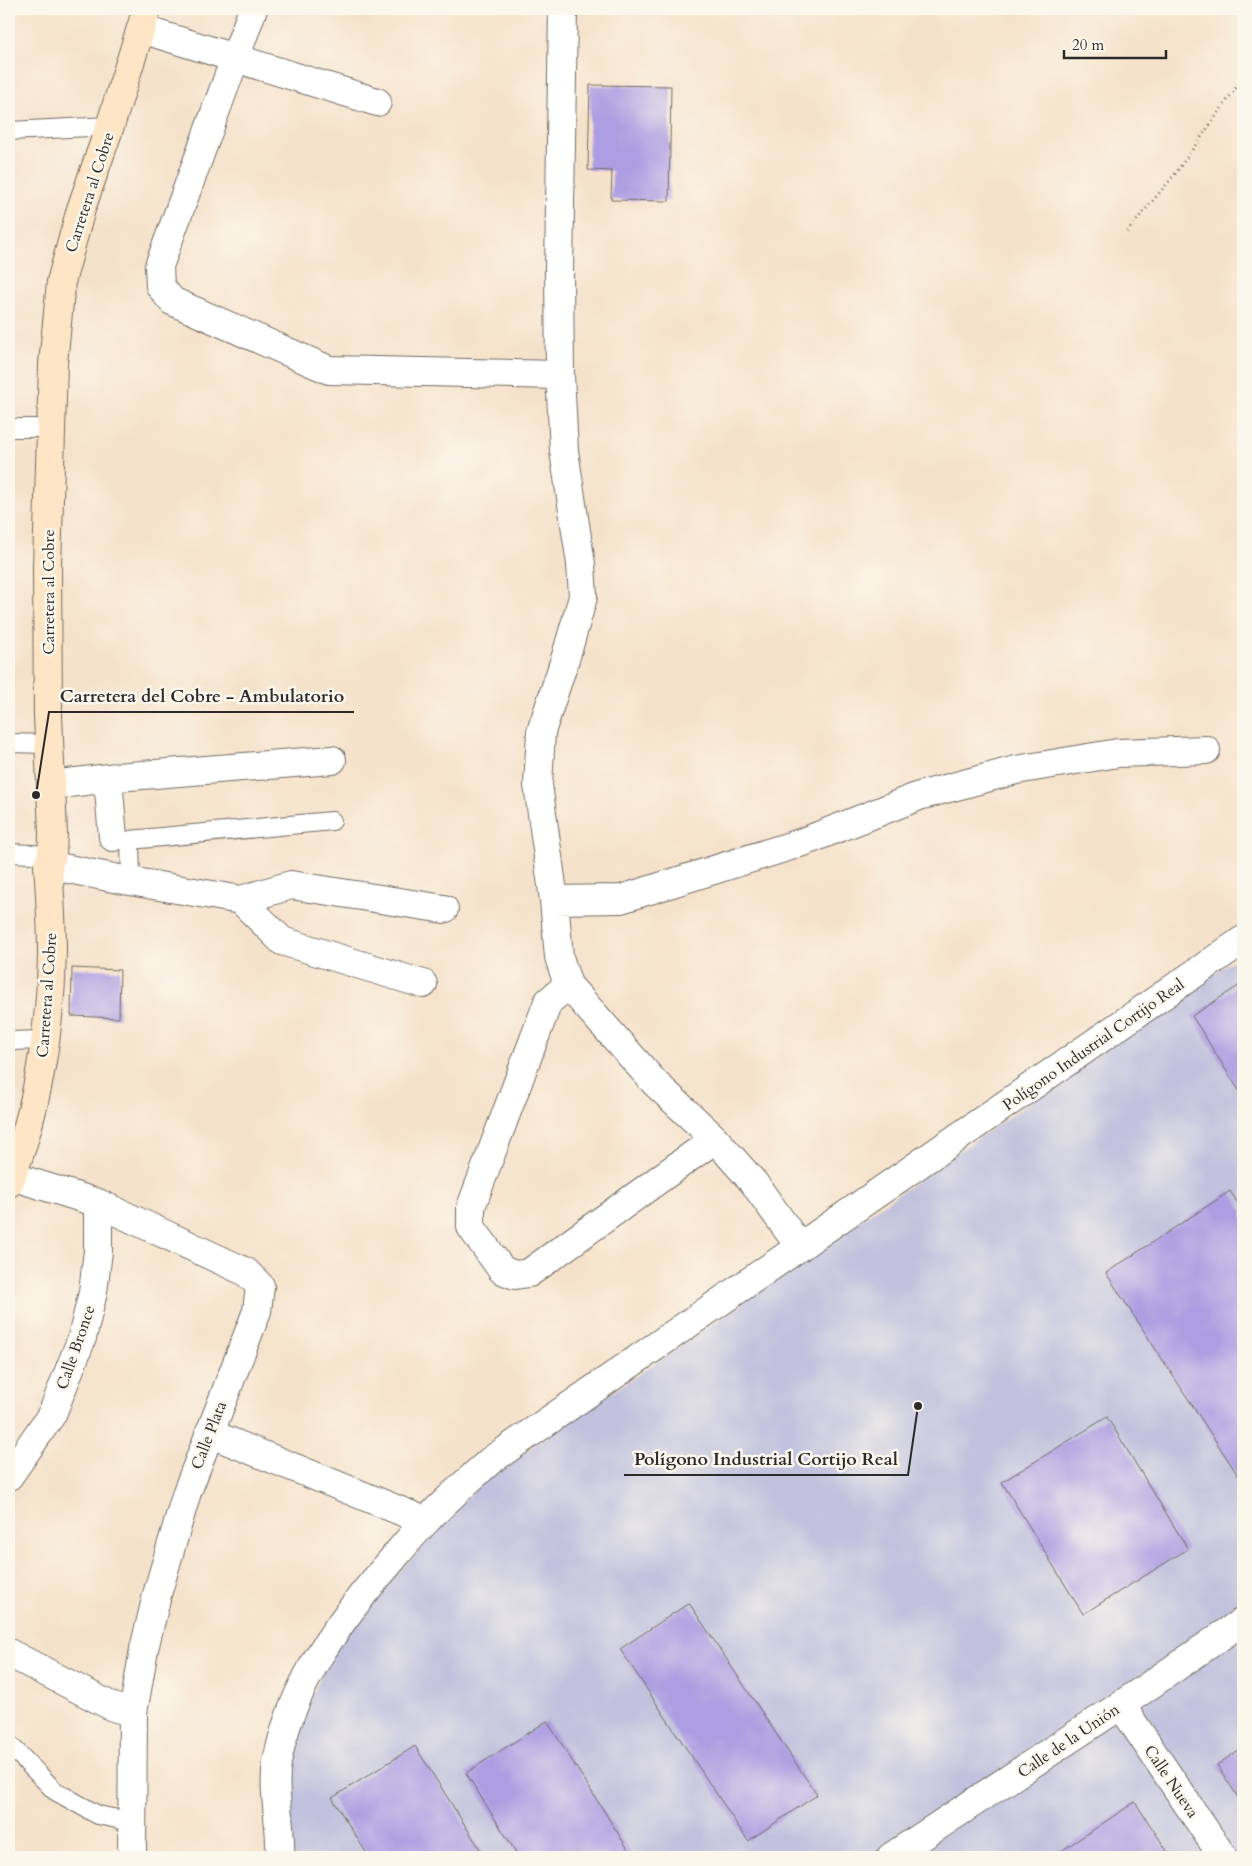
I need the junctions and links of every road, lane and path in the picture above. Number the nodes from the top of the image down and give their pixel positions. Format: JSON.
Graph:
{"nodes":[{"id":1,"x":253,"y":9,"type":"edge"},
{"id":2,"x":563,"y":9,"type":"edge"},
{"id":3,"x":144,"y":19,"type":"edge"},
{"id":4,"x":235,"y":59,"type":"junction"},
{"id":5,"x":1243,"y":78,"type":"edge"},
{"id":6,"x":376,"y":102,"type":"dead end"},
{"id":7,"x":110,"y":126,"type":"junction"},
{"id":8,"x":9,"y":131,"type":"edge"},
{"id":9,"x":1127,"y":232,"type":"dead end"},
{"id":10,"x":560,"y":375,"type":"junction"},
{"id":11,"x":9,"y":428,"type":"edge"},
{"id":12,"x":50,"y":428,"type":"junction"},
{"id":13,"x":9,"y":744,"type":"edge"},
{"id":14,"x":49,"y":744,"type":"junction"},
{"id":15,"x":1206,"y":750,"type":"dead end"},
{"id":16,"x":332,"y":760,"type":"dead end"},
{"id":17,"x":108,"y":779,"type":"junction"},
{"id":18,"x":52,"y":785,"type":"junction"},
{"id":19,"x":332,"y":821,"type":"dead end"},
{"id":20,"x":113,"y":837,"type":"dead end"},
{"id":21,"x":9,"y":853,"type":"edge"},
{"id":22,"x":50,"y":860,"type":"junction"},
{"id":23,"x":131,"y":882,"type":"junction"},
{"id":24,"x":241,"y":900,"type":"junction"},
{"id":25,"x":554,"y":900,"type":"junction"},
{"id":26,"x":444,"y":909,"type":"dead end"},
{"id":27,"x":1243,"y":940,"type":"edge"},
{"id":28,"x":423,"y":984,"type":"dead end"},
{"id":29,"x":568,"y":985,"type":"junction"},
{"id":30,"x":45,"y":1040,"type":"junction"},
{"id":31,"x":9,"y":1041,"type":"edge"},
{"id":32,"x":715,"y":1139,"type":"junction"},
{"id":33,"x":10,"y":1179,"type":"edge"},
{"id":34,"x":98,"y":1203,"type":"junction"},
{"id":35,"x":800,"y":1248,"type":"junction"},
{"id":36,"x":209,"y":1433,"type":"junction"},
{"id":37,"x":9,"y":1476,"type":"edge"},
{"id":38,"x":425,"y":1522,"type":"junction"},
{"id":39,"x":1243,"y":1621,"type":"edge"},
{"id":40,"x":9,"y":1653,"type":"edge"},
{"id":41,"x":1121,"y":1705,"type":"junction"},
{"id":42,"x":134,"y":1713,"type":"junction"},
{"id":43,"x":9,"y":1744,"type":"edge"},
{"id":44,"x":132,"y":1822,"type":"junction"},
{"id":45,"x":132,"y":1857,"type":"edge"},
{"id":46,"x":280,"y":1857,"type":"edge"},
{"id":47,"x":891,"y":1857,"type":"edge"},
{"id":48,"x":1223,"y":1857,"type":"edge"}],
"edges":[{"from":1,"to":4,"type":"street"},
{"from":2,"to":10,"type":"street"},
{"from":3,"to":4,"type":"street"},
{"from":3,"to":7,"type":"street","name":"Carretera al Cobre"},
{"from":4,"to":6,"type":"street"},
{"from":4,"to":10,"type":"street"},
{"from":5,"to":9,"type":"path"},
{"from":7,"to":8,"type":"lane"},
{"from":7,"to":12,"type":"street","name":"Carretera al Cobre"},
{"from":10,"to":25,"type":"street"},
{"from":11,"to":12,"type":"lane"},
{"from":12,"to":14,"type":"street","name":"Carretera al Cobre"},
{"from":13,"to":14,"type":"lane"},
{"from":14,"to":18,"type":"street","name":"Carretera al Cobre"},
{"from":15,"to":25,"type":"street"},
{"from":16,"to":17,"type":"street"},
{"from":17,"to":18,"type":"street"},
{"from":17,"to":20,"type":"street"},
{"from":18,"to":22,"type":"street","name":"Carretera al Cobre"},
{"from":19,"to":23,"type":"lane"},
{"from":21,"to":22,"type":"lane"},
{"from":22,"to":23,"type":"street"},
{"from":22,"to":30,"type":"street","name":"Carretera al Cobre"},
{"from":23,"to":24,"type":"street"},
{"from":24,"to":26,"type":"street"},
{"from":24,"to":28,"type":"street"},
{"from":25,"to":29,"type":"street"},
{"from":27,"to":35,"type":"street","name":"Polígono Industrial Cortijo Real"},
{"from":29,"to":32,"type":"street"},
{"from":29,"to":32,"type":"street"},
{"from":30,"to":31,"type":"lane"},
{"from":30,"to":33,"type":"street","name":"Carretera al Cobre"},
{"from":32,"to":35,"type":"street"},
{"from":33,"to":34,"type":"street","name":"Calle Plata"},
{"from":34,"to":36,"type":"street","name":"Calle Plata"},
{"from":34,"to":37,"type":"street","name":"Calle Bronce"},
{"from":35,"to":38,"type":"street","name":"Polígono Industrial Cortijo Real"},
{"from":36,"to":38,"type":"street"},
{"from":36,"to":42,"type":"street","name":"Calle Plata"},
{"from":38,"to":46,"type":"street","name":"Polígono Industrial Cortijo Real"},
{"from":39,"to":41,"type":"street","name":"Calle de la Unión"},
{"from":40,"to":42,"type":"street"},
{"from":41,"to":47,"type":"street","name":"Calle de la Unión"},
{"from":41,"to":48,"type":"street","name":"Calle Nueva"},
{"from":42,"to":44,"type":"street","name":"Calle Plata"},
{"from":43,"to":44,"type":"lane"},
{"from":44,"to":45,"type":"street","name":"Calle Plata"}]}
